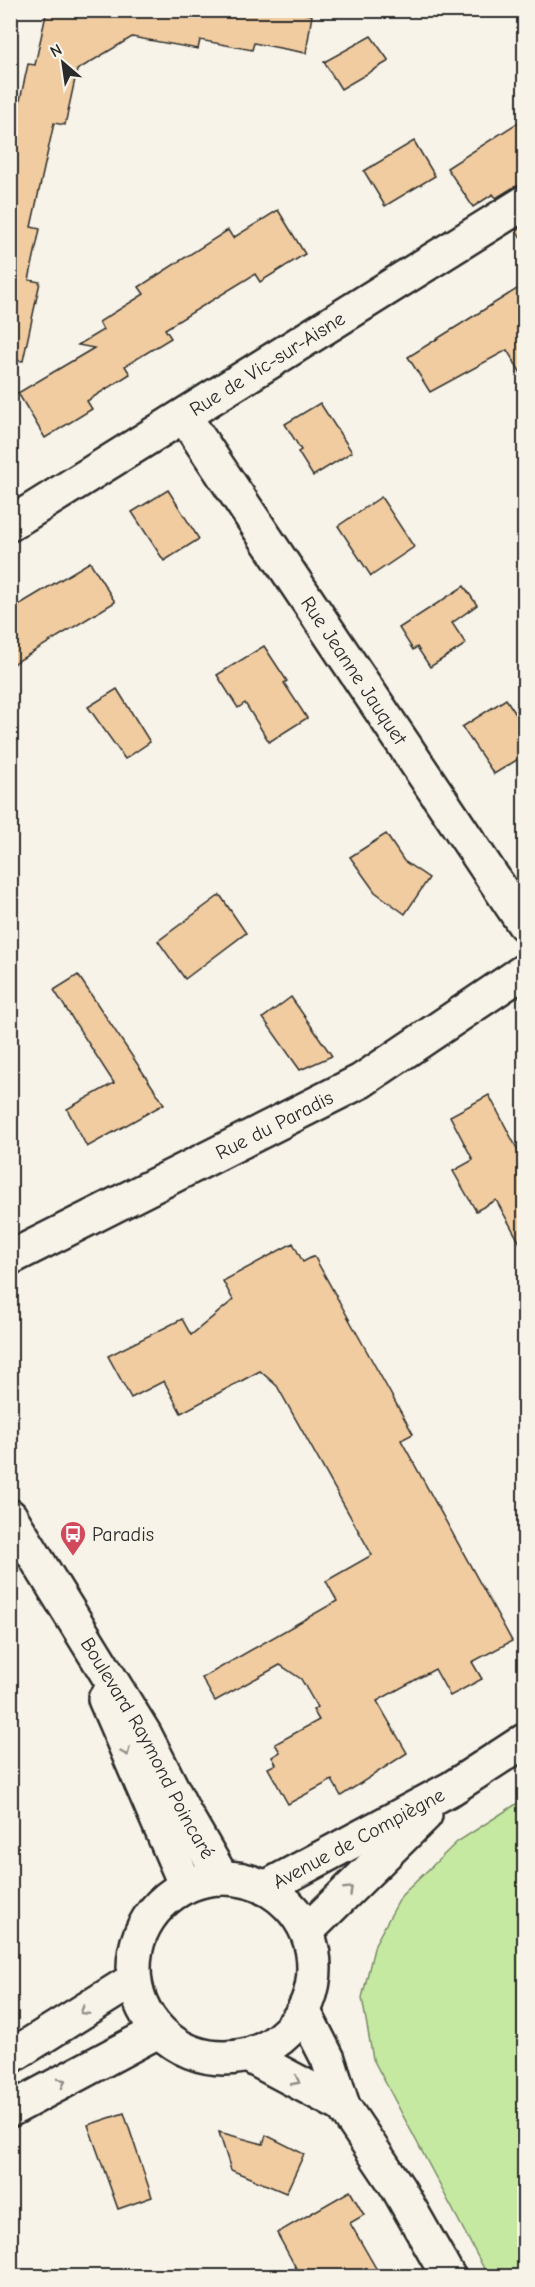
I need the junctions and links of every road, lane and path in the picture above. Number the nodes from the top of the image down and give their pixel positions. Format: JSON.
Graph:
{"nodes":[{"id":1,"x":525,"y":203,"type":"edge"},
{"id":2,"x":184,"y":416,"type":"junction"},
{"id":3,"x":10,"y":524,"type":"edge"},
{"id":4,"x":525,"y":924,"type":"edge"},
{"id":5,"x":525,"y":971,"type":"edge"},
{"id":6,"x":10,"y":1258,"type":"edge"},
{"id":7,"x":10,"y":1515,"type":"edge"},
{"id":8,"x":73,"y":1620,"type":"junction"},
{"id":9,"x":525,"y":1741,"type":"edge"},
{"id":10,"x":453,"y":1788,"type":"junction"},
{"id":11,"x":222,"y":1878,"type":"junction"},
{"id":12,"x":186,"y":1886,"type":"junction"},
{"id":13,"x":265,"y":1888,"type":"junction"},
{"id":14,"x":307,"y":1931,"type":"junction"},
{"id":15,"x":134,"y":1980,"type":"junction"},
{"id":16,"x":304,"y":2012,"type":"junction"},
{"id":17,"x":158,"y":2031,"type":"junction"},
{"id":18,"x":249,"y":2056,"type":"junction"},
{"id":19,"x":10,"y":2057,"type":"edge"},
{"id":20,"x":343,"y":2106,"type":"junction"},
{"id":21,"x":10,"y":2110,"type":"edge"},
{"id":22,"x":448,"y":2277,"type":"edge"}],
"edges":[{"from":1,"to":2,"type":"street","name":"Rue de Vic-sur-Aisne"},
{"from":2,"to":3,"type":"street","name":"Rue de Vic-sur-Aisne"},
{"from":2,"to":4,"type":"street","name":"Rue Jeanne Jauquet"},
{"from":5,"to":6,"type":"street","name":"Rue du Paradis"},
{"from":7,"to":8,"type":"street","name":"Boulevard Raymond Poincaré"},
{"from":8,"to":11,"type":"street","name":"Boulevard Raymond Poincaré"},
{"from":8,"to":12,"type":"street","name":"Boulevard Raymond Poincaré","one_way":true},
{"from":9,"to":10,"type":"street","name":"Avenue de Compiègne"},
{"from":10,"to":13,"type":"street","name":"Avenue de Compiègne"},
{"from":14,"to":10,"type":"street","name":"Avenue de Compiègne","one_way":true},
{"from":11,"to":12,"type":"street"},
{"from":11,"to":13,"type":"street"},
{"from":12,"to":15,"type":"street"},
{"from":13,"to":14,"type":"street"},
{"from":14,"to":16,"type":"street"},
{"from":15,"to":17,"type":"street"},
{"from":15,"to":19,"type":"street","one_way":true},
{"from":16,"to":18,"type":"street"},
{"from":16,"to":20,"type":"street"},
{"from":17,"to":18,"type":"street"},
{"from":21,"to":17,"type":"street","one_way":true},
{"from":18,"to":20,"type":"street","one_way":true},
{"from":20,"to":22,"type":"street"}]}
